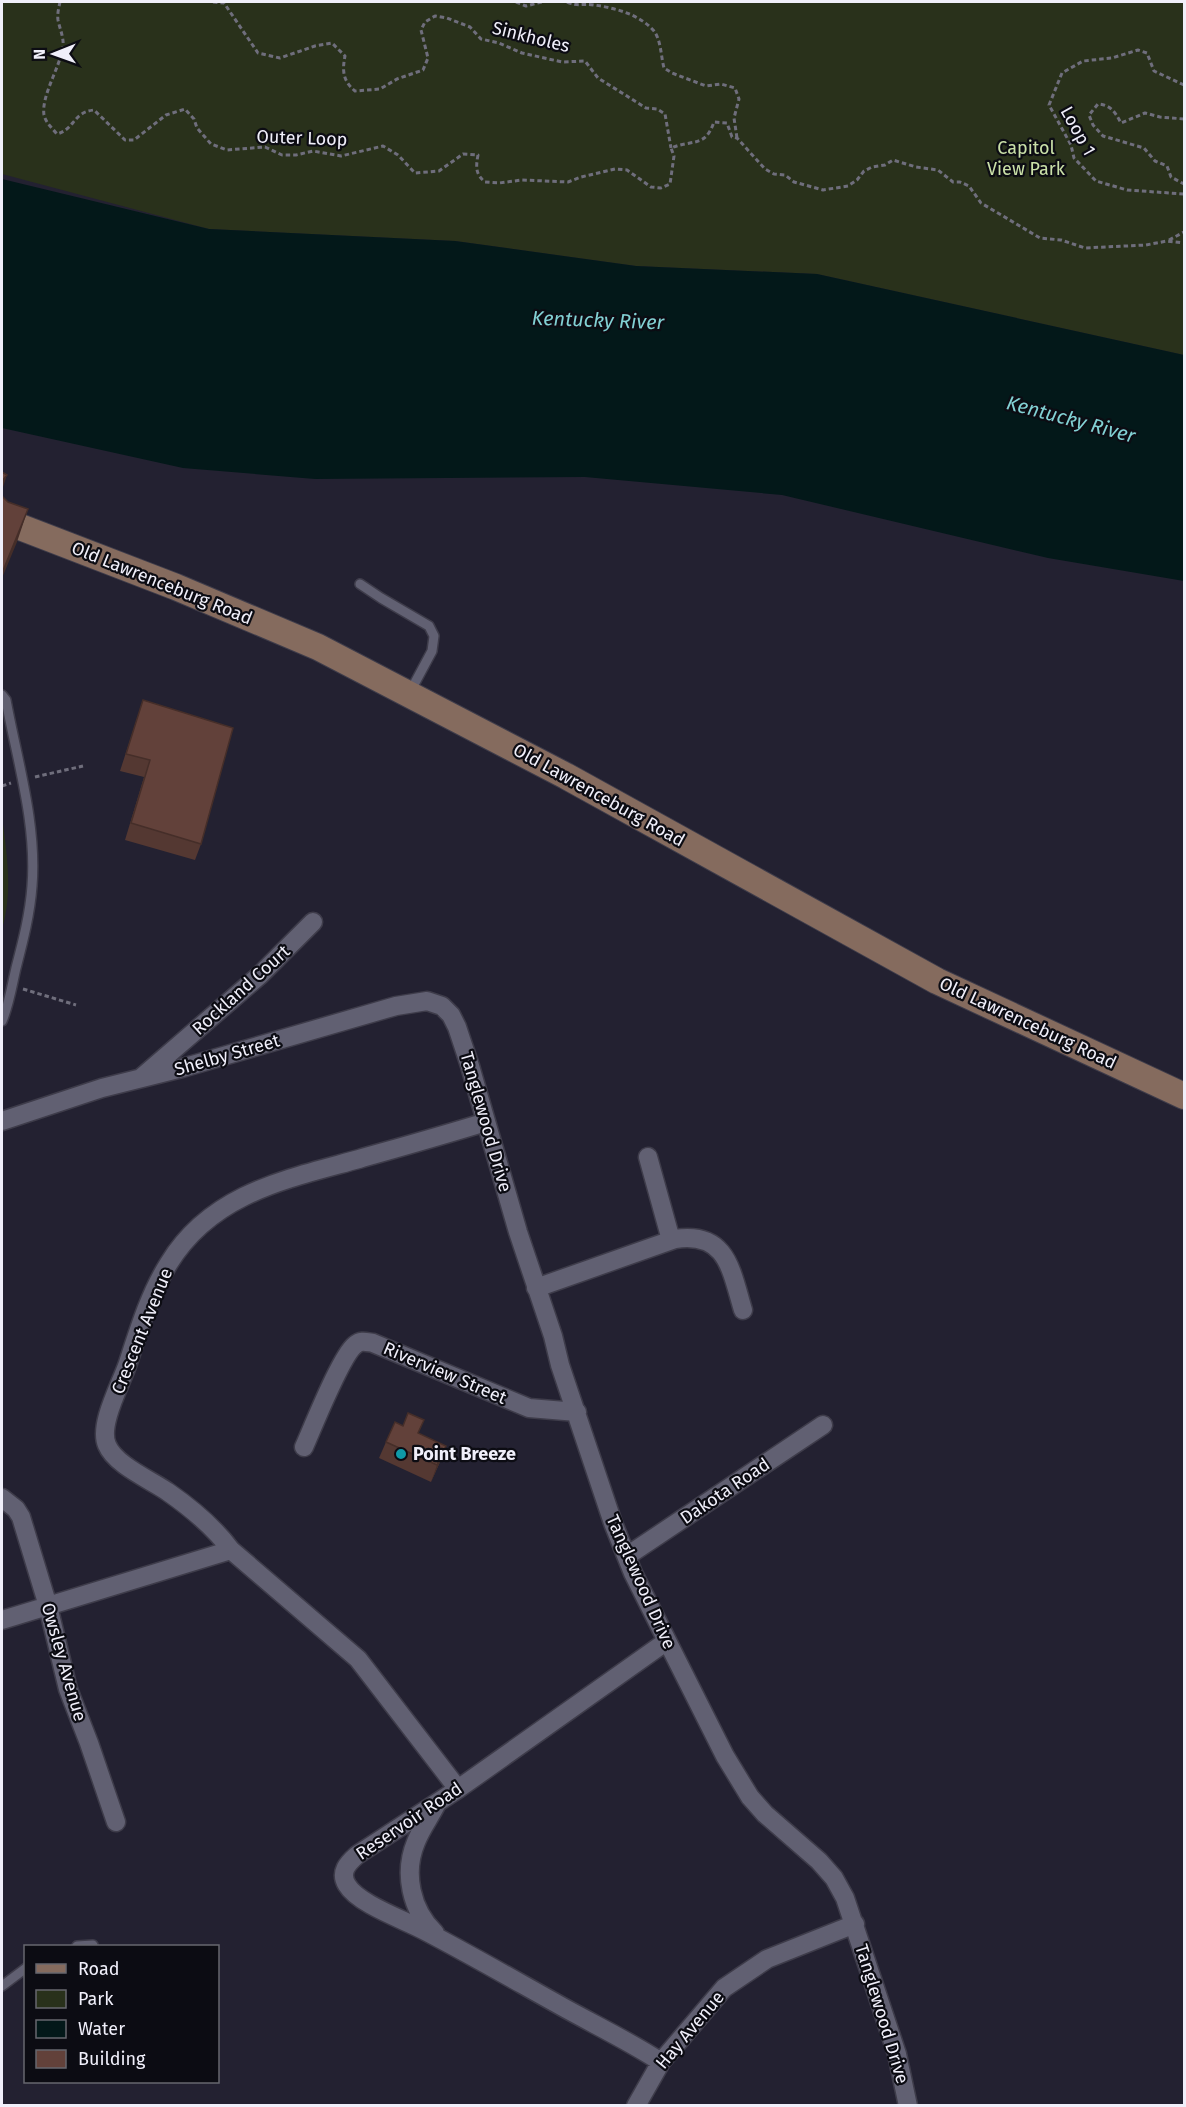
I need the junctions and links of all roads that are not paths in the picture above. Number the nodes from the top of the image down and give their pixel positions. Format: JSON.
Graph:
{"nodes":[{"id":1,"x":2,"y":519,"type":"edge"},
{"id":2,"x":360,"y":584,"type":"dead end"},
{"id":3,"x":409,"y":694,"type":"junction"},
{"id":4,"x":2,"y":695,"type":"edge"},
{"id":5,"x":313,"y":922,"type":"dead end"},
{"id":6,"x":451,"y":1014,"type":"joint"},
{"id":7,"x":2,"y":1021,"type":"edge"},
{"id":8,"x":141,"y":1078,"type":"junction"},
{"id":9,"x":1185,"y":1096,"type":"edge"},
{"id":10,"x":2,"y":1121,"type":"edge"},
{"id":11,"x":486,"y":1122,"type":"junction"},
{"id":12,"x":648,"y":1157,"type":"dead end"},
{"id":13,"x":671,"y":1240,"type":"junction"},
{"id":14,"x":536,"y":1288,"type":"junction"},
{"id":15,"x":743,"y":1310,"type":"dead end"},
{"id":16,"x":577,"y":1412,"type":"junction"},
{"id":17,"x":823,"y":1425,"type":"dead end"},
{"id":18,"x":304,"y":1447,"type":"dead end"},
{"id":19,"x":2,"y":1498,"type":"edge"},
{"id":20,"x":231,"y":1550,"type":"junction"},
{"id":21,"x":627,"y":1556,"type":"junction"},
{"id":22,"x":48,"y":1606,"type":"junction"},
{"id":23,"x":2,"y":1620,"type":"edge"},
{"id":24,"x":667,"y":1641,"type":"junction"},
{"id":25,"x":458,"y":1789,"type":"junction"},
{"id":26,"x":438,"y":1802,"type":"junction"},
{"id":27,"x":116,"y":1822,"type":"dead end"},
{"id":28,"x":855,"y":1924,"type":"junction"},
{"id":29,"x":442,"y":1940,"type":"junction"},
{"id":30,"x":24,"y":1970,"type":"edge"},
{"id":31,"x":2,"y":1986,"type":"edge"},
{"id":32,"x":661,"y":2062,"type":"junction"},
{"id":33,"x":636,"y":2106,"type":"edge"},
{"id":34,"x":908,"y":2106,"type":"edge"}],
"edges":[{"from":1,"to":3,"type":"main road","name":"Old Lawrenceburg Road"},
{"from":2,"to":3,"type":"lane"},
{"from":3,"to":9,"type":"main road","name":"Old Lawrenceburg Road"},
{"from":4,"to":7,"type":"lane"},
{"from":5,"to":8,"type":"street","name":"Rockland Court"},
{"from":6,"to":8,"type":"street","name":"Shelby Street"},
{"from":6,"to":11,"type":"street","name":"Tanglewood Drive"},
{"from":8,"to":10,"type":"street","name":"Shelby Street"},
{"from":11,"to":14,"type":"street","name":"Tanglewood Drive"},
{"from":11,"to":20,"type":"street","name":"Crescent Avenue"},
{"from":12,"to":13,"type":"street"},
{"from":13,"to":14,"type":"street"},
{"from":13,"to":15,"type":"street"},
{"from":14,"to":16,"type":"street","name":"Tanglewood Drive"},
{"from":16,"to":18,"type":"street","name":"Riverview Street"},
{"from":16,"to":21,"type":"street","name":"Tanglewood Drive"},
{"from":17,"to":21,"type":"street","name":"Dakota Road"},
{"from":19,"to":22,"type":"street","name":"Owsley Avenue"},
{"from":20,"to":22,"type":"street"},
{"from":20,"to":25,"type":"street"},
{"from":21,"to":24,"type":"street","name":"Tanglewood Drive"},
{"from":22,"to":23,"type":"street"},
{"from":22,"to":27,"type":"street","name":"Owsley Avenue"},
{"from":24,"to":25,"type":"street","name":"Reservoir Road"},
{"from":24,"to":28,"type":"street","name":"Tanglewood Drive"},
{"from":25,"to":26,"type":"street","name":"Reservoir Road"},
{"from":26,"to":29,"type":"street"},
{"from":26,"to":29,"type":"street","name":"Reservoir Road"},
{"from":28,"to":32,"type":"street","name":"Hay Avenue"},
{"from":28,"to":34,"type":"street","name":"Tanglewood Drive"},
{"from":29,"to":32,"type":"street","name":"Reservoir Road"},
{"from":30,"to":31,"type":"lane"},
{"from":32,"to":33,"type":"street","name":"Hay Avenue"}]}
